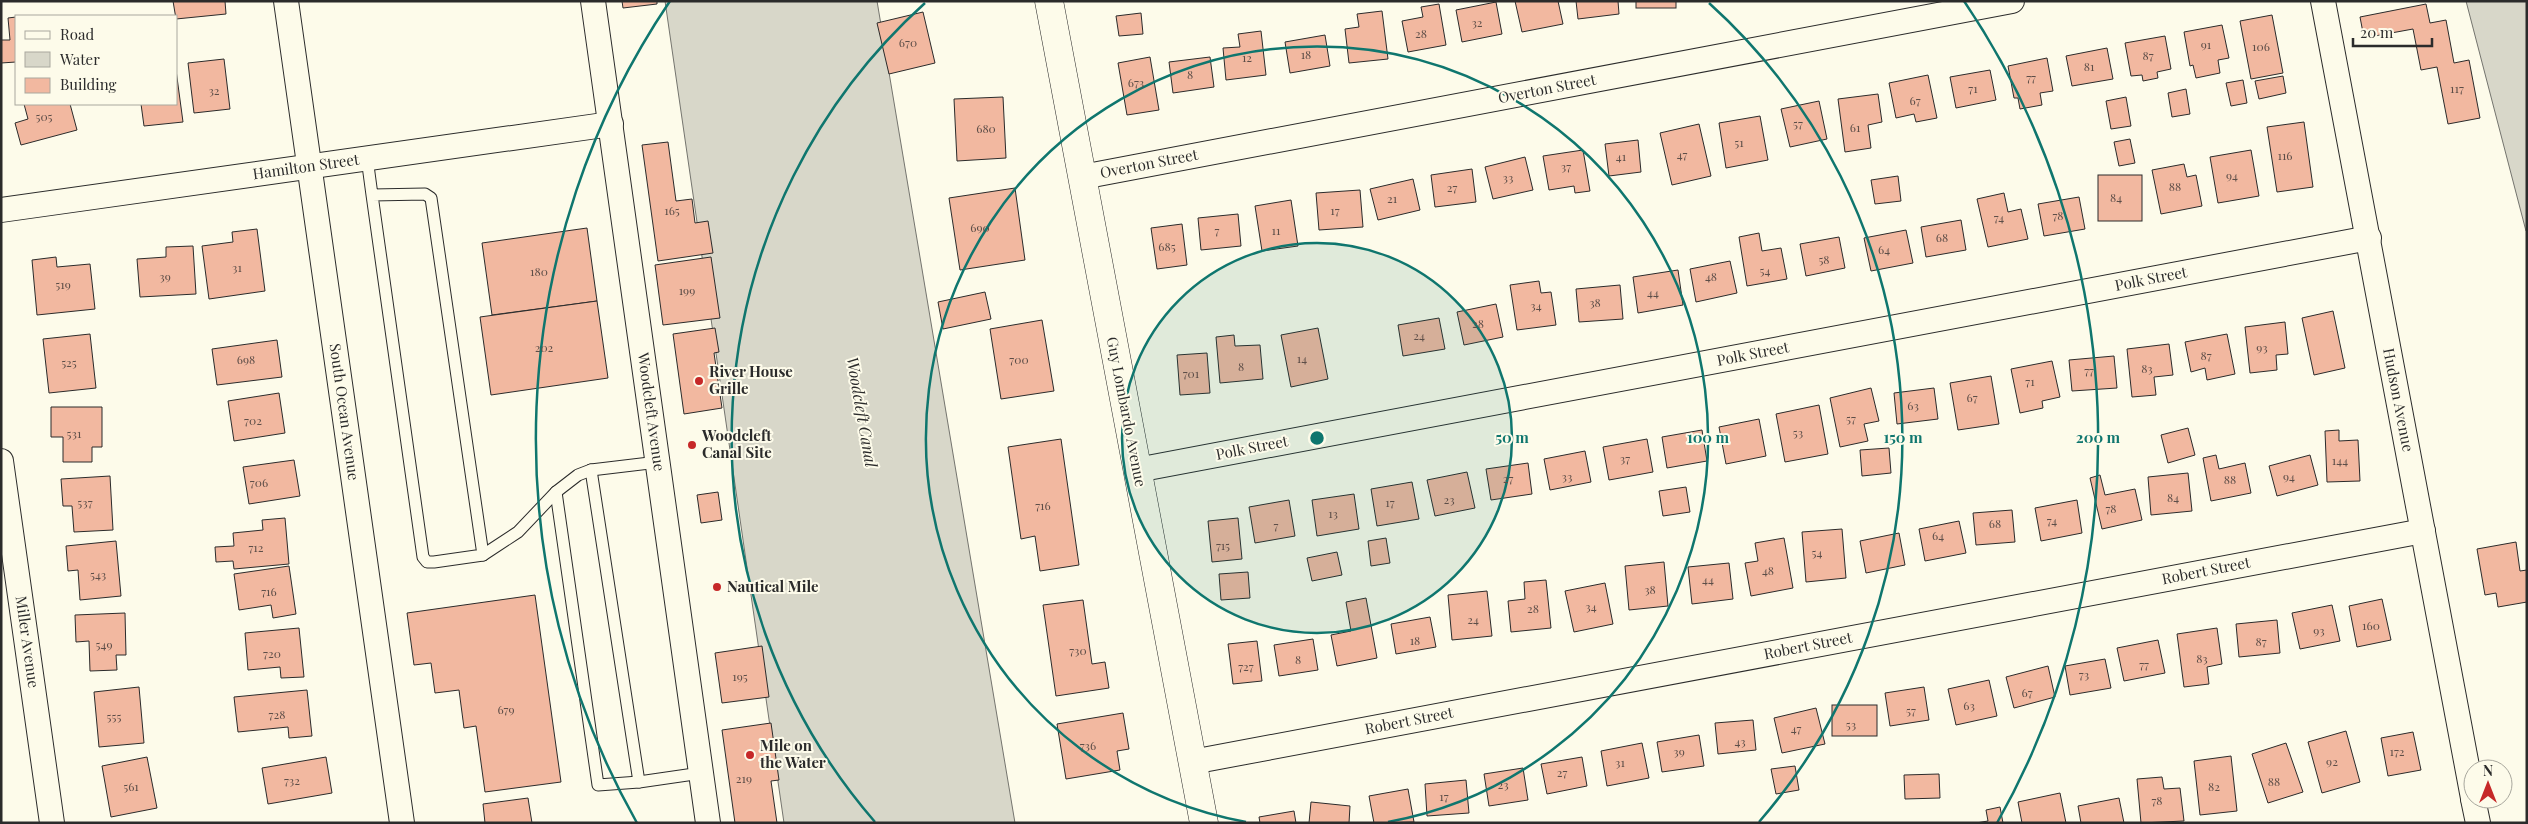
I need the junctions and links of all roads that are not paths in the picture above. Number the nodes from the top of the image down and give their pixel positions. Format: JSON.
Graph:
{"nodes":[{"id":1,"x":286,"y":1,"type":"edge"},
{"id":2,"x":593,"y":1,"type":"edge"},
{"id":3,"x":1049,"y":1,"type":"edge"},
{"id":4,"x":2012,"y":1,"type":"edge"},
{"id":5,"x":2323,"y":1,"type":"edge"},
{"id":6,"x":611,"y":124,"type":"junction"},
{"id":7,"x":367,"y":158,"type":"junction"},
{"id":8,"x":310,"y":166,"type":"junction"},
{"id":9,"x":1082,"y":177,"type":"junction"},
{"id":10,"x":372,"y":195,"type":"junction"},
{"id":11,"x":1,"y":210,"type":"edge"},
{"id":12,"x":2369,"y":238,"type":"junction"},
{"id":13,"x":1,"y":461,"type":"edge"},
{"id":14,"x":658,"y":462,"type":"junction"},
{"id":15,"x":591,"y":470,"type":"junction"},
{"id":16,"x":1137,"y":470,"type":"junction"},
{"id":17,"x":556,"y":492,"type":"junction"},
{"id":18,"x":2423,"y":531,"type":"junction"},
{"id":19,"x":483,"y":556,"type":"junction"},
{"id":20,"x":2466,"y":759,"type":"edge"},
{"id":21,"x":1192,"y":762,"type":"junction"},
{"id":22,"x":702,"y":773,"type":"junction"},
{"id":23,"x":639,"y":782,"type":"junction"},
{"id":24,"x":2475,"y":809,"type":"edge"},
{"id":25,"x":52,"y":823,"type":"edge"},
{"id":26,"x":402,"y":823,"type":"edge"},
{"id":27,"x":708,"y":823,"type":"edge"},
{"id":28,"x":1204,"y":823,"type":"edge"},
{"id":29,"x":2478,"y":823,"type":"edge"}],
"edges":[{"from":1,"to":8,"type":"street","name":"South Ocean Avenue"},
{"from":2,"to":6,"type":"street","name":"Woodcleft Avenue"},
{"from":3,"to":9,"type":"street","name":"Guy Lombardo Avenue"},
{"from":4,"to":9,"type":"street","name":"Overton Street"},
{"from":5,"to":12,"type":"street","name":"Hudson Avenue"},
{"from":6,"to":7,"type":"street","name":"Hamilton Street"},
{"from":6,"to":14,"type":"street","name":"Woodcleft Avenue"},
{"from":7,"to":8,"type":"street","name":"Hamilton Street"},
{"from":7,"to":10,"type":"lane"},
{"from":8,"to":11,"type":"street","name":"Hamilton Street"},
{"from":8,"to":26,"type":"street","name":"South Ocean Avenue"},
{"from":9,"to":16,"type":"street","name":"Guy Lombardo Avenue"},
{"from":10,"to":19,"type":"lane"},
{"from":10,"to":19,"type":"lane"},
{"from":12,"to":16,"type":"street","name":"Polk Street"},
{"from":12,"to":18,"type":"street","name":"Hudson Avenue"},
{"from":13,"to":25,"type":"street","name":"Miller Avenue"},
{"from":14,"to":15,"type":"lane"},
{"from":14,"to":22,"type":"street","name":"Woodcleft Avenue"},
{"from":15,"to":17,"type":"lane"},
{"from":15,"to":23,"type":"lane"},
{"from":16,"to":21,"type":"street","name":"Guy Lombardo Avenue"},
{"from":17,"to":19,"type":"lane"},
{"from":17,"to":23,"type":"lane"},
{"from":18,"to":20,"type":"street","name":"Hudson Avenue"},
{"from":18,"to":21,"type":"street","name":"Robert Street"},
{"from":21,"to":28,"type":"street","name":"Guy Lombardo Avenue"},
{"from":22,"to":23,"type":"lane"},
{"from":22,"to":27,"type":"street","name":"Woodcleft Avenue"},
{"from":24,"to":29,"type":"street","name":"Hudson Avenue"}]}
